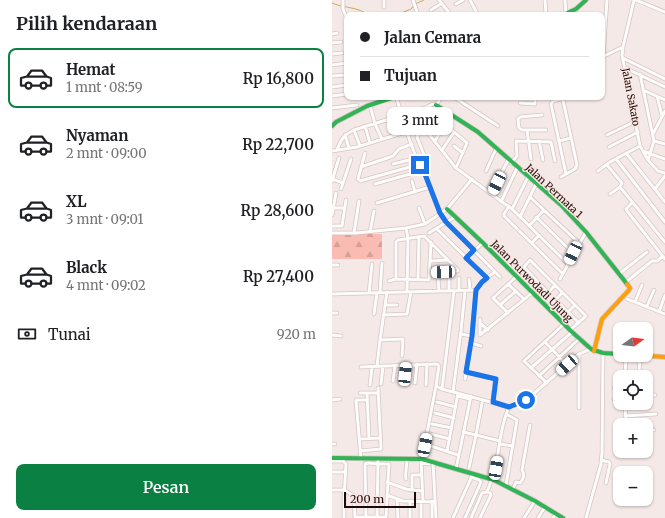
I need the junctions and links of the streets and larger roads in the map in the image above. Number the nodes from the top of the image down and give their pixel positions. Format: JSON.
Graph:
{"nodes":[{"id":1,"x":343,"y":0,"type":"edge"},
{"id":2,"x":384,"y":0,"type":"edge"},
{"id":3,"x":463,"y":0,"type":"edge"},
{"id":4,"x":470,"y":0,"type":"edge"},
{"id":5,"x":545,"y":0,"type":"edge"},
{"id":6,"x":564,"y":0,"type":"edge"},
{"id":7,"x":586,"y":0,"type":"edge"},
{"id":8,"x":607,"y":0,"type":"edge"},
{"id":9,"x":635,"y":0,"type":"edge"},
{"id":10,"x":414,"y":1,"type":"edge"},
{"id":11,"x":441,"y":2,"type":"edge"},
{"id":12,"x":456,"y":4,"type":"dead end"},
{"id":13,"x":384,"y":7,"type":"dead end"},
{"id":14,"x":576,"y":9,"type":"junction"},
{"id":15,"x":432,"y":10,"type":"dead end"},
{"id":16,"x":344,"y":12,"type":"edge"},
{"id":17,"x":417,"y":12,"type":"edge"},
{"id":18,"x":449,"y":12,"type":"edge"},
{"id":19,"x":476,"y":12,"type":"edge"},
{"id":20,"x":546,"y":12,"type":"edge"},
{"id":21,"x":566,"y":12,"type":"edge"},
{"id":22,"x":570,"y":12,"type":"edge"},
{"id":23,"x":576,"y":12,"type":"edge"},
{"id":24,"x":665,"y":12,"type":"edge"},
{"id":25,"x":605,"y":23,"type":"edge"},
{"id":26,"x":337,"y":33,"type":"dead end"},
{"id":27,"x":332,"y":34,"type":"edge"},
{"id":28,"x":341,"y":42,"type":"dead end"},
{"id":29,"x":332,"y":43,"type":"edge"},
{"id":30,"x":623,"y":47,"type":"junction"},
{"id":31,"x":342,"y":53,"type":"dead end"},
{"id":32,"x":332,"y":54,"type":"edge"},
{"id":33,"x":605,"y":56,"type":"edge"},
{"id":34,"x":623,"y":58,"type":"junction"},
{"id":35,"x":344,"y":63,"type":"edge"},
{"id":36,"x":332,"y":65,"type":"edge"},
{"id":37,"x":625,"y":68,"type":"junction"},
{"id":38,"x":640,"y":74,"type":"junction"},
{"id":39,"x":344,"y":75,"type":"edge"},
{"id":40,"x":332,"y":76,"type":"edge"},
{"id":41,"x":665,"y":79,"type":"edge"},
{"id":42,"x":344,"y":85,"type":"edge"},
{"id":43,"x":665,"y":86,"type":"edge"},
{"id":44,"x":332,"y":87,"type":"edge"},
{"id":45,"x":643,"y":89,"type":"junction"},
{"id":46,"x":344,"y":94,"type":"edge"},
{"id":47,"x":332,"y":96,"type":"edge"},
{"id":48,"x":657,"y":96,"type":"junction"},
{"id":49,"x":377,"y":100,"type":"edge"},
{"id":50,"x":396,"y":100,"type":"edge"},
{"id":51,"x":438,"y":100,"type":"edge"},
{"id":52,"x":459,"y":100,"type":"edge"},
{"id":53,"x":535,"y":100,"type":"edge"},
{"id":54,"x":558,"y":100,"type":"edge"},
{"id":55,"x":562,"y":100,"type":"edge"},
{"id":56,"x":665,"y":100,"type":"edge"},
{"id":57,"x":553,"y":101,"type":"joint"},
{"id":58,"x":520,"y":102,"type":"dead end"},
{"id":59,"x":357,"y":105,"type":"dead end"},
{"id":60,"x":370,"y":105,"type":"junction"},
{"id":61,"x":434,"y":105,"type":"junction"},
{"id":62,"x":332,"y":108,"type":"edge"},
{"id":63,"x":425,"y":108,"type":"junction"},
{"id":64,"x":665,"y":111,"type":"edge"},
{"id":65,"x":402,"y":114,"type":"junction"},
{"id":66,"x":542,"y":115,"type":"dead end"},
{"id":67,"x":430,"y":116,"type":"junction"},
{"id":68,"x":662,"y":116,"type":"junction"},
{"id":69,"x":388,"y":119,"type":"junction"},
{"id":70,"x":435,"y":119,"type":"junction"},
{"id":71,"x":636,"y":121,"type":"junction"},
{"id":72,"x":333,"y":124,"type":"edge"},
{"id":73,"x":375,"y":124,"type":"junction"},
{"id":74,"x":444,"y":125,"type":"junction"},
{"id":75,"x":365,"y":126,"type":"junction"},
{"id":76,"x":498,"y":126,"type":"dead end"},
{"id":77,"x":354,"y":130,"type":"junction"},
{"id":78,"x":527,"y":130,"type":"junction"},
{"id":79,"x":546,"y":130,"type":"dead end"},
{"id":80,"x":407,"y":131,"type":"junction"},
{"id":81,"x":454,"y":132,"type":"junction"},
{"id":82,"x":638,"y":132,"type":"junction"},
{"id":83,"x":652,"y":134,"type":"junction"},
{"id":84,"x":345,"y":135,"type":"junction"},
{"id":85,"x":394,"y":135,"type":"junction"},
{"id":86,"x":607,"y":135,"type":"dead end"},
{"id":87,"x":571,"y":138,"type":"junction"},
{"id":88,"x":382,"y":139,"type":"junction"},
{"id":89,"x":435,"y":141,"type":"junction"},
{"id":90,"x":528,"y":141,"type":"junction"},
{"id":91,"x":539,"y":141,"type":"junction"},
{"id":92,"x":559,"y":141,"type":"junction"},
{"id":93,"x":654,"y":141,"type":"junction"},
{"id":94,"x":664,"y":142,"type":"edge"},
{"id":95,"x":370,"y":143,"type":"junction"},
{"id":96,"x":412,"y":144,"type":"junction"},
{"id":97,"x":360,"y":146,"type":"junction"},
{"id":98,"x":454,"y":146,"type":"dead end"},
{"id":99,"x":640,"y":146,"type":"junction"},
{"id":100,"x":609,"y":147,"type":"dead end"},
{"id":101,"x":349,"y":148,"type":"junction"},
{"id":102,"x":337,"y":150,"type":"junction"},
{"id":103,"x":442,"y":150,"type":"junction"},
{"id":104,"x":496,"y":150,"type":"junction"},
{"id":105,"x":332,"y":151,"type":"edge"},
{"id":106,"x":643,"y":151,"type":"junction"},
{"id":107,"x":365,"y":153,"type":"dead end"},
{"id":108,"x":463,"y":153,"type":"junction"},
{"id":109,"x":626,"y":153,"type":"junction"},
{"id":110,"x":650,"y":154,"type":"junction"},
{"id":111,"x":339,"y":158,"type":"dead end"},
{"id":112,"x":417,"y":158,"type":"junction"},
{"id":113,"x":531,"y":159,"type":"dead end"},
{"id":114,"x":616,"y":159,"type":"junction"},
{"id":115,"x":665,"y":159,"type":"edge"},
{"id":116,"x":351,"y":160,"type":"dead end"},
{"id":117,"x":543,"y":160,"type":"dead end"},
{"id":118,"x":648,"y":160,"type":"junction"},
{"id":119,"x":510,"y":162,"type":"junction"},
{"id":120,"x":555,"y":162,"type":"dead end"},
{"id":121,"x":393,"y":164,"type":"dead end"},
{"id":122,"x":420,"y":165,"type":"junction"},
{"id":123,"x":606,"y":165,"type":"junction"},
{"id":124,"x":361,"y":167,"type":"junction"},
{"id":125,"x":408,"y":168,"type":"junction"},
{"id":126,"x":456,"y":168,"type":"junction"},
{"id":127,"x":517,"y":168,"type":"junction"},
{"id":128,"x":486,"y":171,"type":"dead end"},
{"id":129,"x":598,"y":171,"type":"dead end"},
{"id":130,"x":665,"y":173,"type":"edge"},
{"id":131,"x":410,"y":174,"type":"junction"},
{"id":132,"x":566,"y":174,"type":"junction"},
{"id":133,"x":665,"y":176,"type":"edge"},
{"id":134,"x":528,"y":177,"type":"junction"},
{"id":135,"x":562,"y":177,"type":"dead end"},
{"id":136,"x":472,"y":179,"type":"junction"},
{"id":137,"x":332,"y":180,"type":"edge"},
{"id":138,"x":343,"y":183,"type":"junction"},
{"id":139,"x":375,"y":184,"type":"dead end"},
{"id":140,"x":536,"y":184,"type":"junction"},
{"id":141,"x":430,"y":187,"type":"junction"},
{"id":142,"x":620,"y":187,"type":"junction"},
{"id":143,"x":342,"y":189,"type":"dead end"},
{"id":144,"x":655,"y":189,"type":"junction"},
{"id":145,"x":415,"y":192,"type":"junction"},
{"id":146,"x":336,"y":193,"type":"dead end"},
{"id":147,"x":491,"y":194,"type":"junction"},
{"id":148,"x":610,"y":194,"type":"dead end"},
{"id":149,"x":530,"y":197,"type":"junction"},
{"id":150,"x":346,"y":200,"type":"dead end"},
{"id":151,"x":665,"y":200,"type":"edge"},
{"id":152,"x":359,"y":201,"type":"dead end"},
{"id":153,"x":501,"y":202,"type":"junction"},
{"id":154,"x":377,"y":203,"type":"dead end"},
{"id":155,"x":632,"y":203,"type":"junction"},
{"id":156,"x":333,"y":208,"type":"edge"},
{"id":157,"x":345,"y":208,"type":"junction"},
{"id":158,"x":419,"y":208,"type":"dead end"},
{"id":159,"x":510,"y":208,"type":"junction"},
{"id":160,"x":447,"y":209,"type":"junction"},
{"id":161,"x":544,"y":210,"type":"junction"},
{"id":162,"x":374,"y":211,"type":"dead end"},
{"id":163,"x":440,"y":213,"type":"junction"},
{"id":164,"x":332,"y":215,"type":"edge"},
{"id":165,"x":455,"y":217,"type":"junction"},
{"id":166,"x":520,"y":217,"type":"junction"},
{"id":167,"x":536,"y":218,"type":"junction"},
{"id":168,"x":446,"y":222,"type":"junction"},
{"id":169,"x":665,"y":222,"type":"edge"},
{"id":170,"x":425,"y":224,"type":"junction"},
{"id":171,"x":332,"y":226,"type":"edge"},
{"id":172,"x":529,"y":226,"type":"junction"},
{"id":173,"x":406,"y":228,"type":"junction"},
{"id":174,"x":436,"y":229,"type":"junction"},
{"id":175,"x":370,"y":232,"type":"junction"},
{"id":176,"x":586,"y":232,"type":"junction"},
{"id":177,"x":332,"y":233,"type":"edge"},
{"id":178,"x":354,"y":233,"type":"junction"},
{"id":179,"x":429,"y":233,"type":"dead end"},
{"id":180,"x":539,"y":235,"type":"junction"},
{"id":181,"x":419,"y":237,"type":"junction"},
{"id":182,"x":408,"y":238,"type":"junction"},
{"id":183,"x":431,"y":242,"type":"junction"},
{"id":184,"x":532,"y":242,"type":"junction"},
{"id":185,"x":665,"y":242,"type":"edge"},
{"id":186,"x":483,"y":243,"type":"junction"},
{"id":187,"x":579,"y":243,"type":"junction"},
{"id":188,"x":474,"y":250,"type":"junction"},
{"id":189,"x":647,"y":252,"type":"dead end"},
{"id":190,"x":573,"y":253,"type":"junction"},
{"id":191,"x":664,"y":257,"type":"edge"},
{"id":192,"x":466,"y":258,"type":"junction"},
{"id":193,"x":448,"y":260,"type":"junction"},
{"id":194,"x":430,"y":261,"type":"junction"},
{"id":195,"x":382,"y":263,"type":"dead end"},
{"id":196,"x":372,"y":264,"type":"dead end"},
{"id":197,"x":568,"y":264,"type":"junction"},
{"id":198,"x":332,"y":265,"type":"edge"},
{"id":199,"x":338,"y":265,"type":"dead end"},
{"id":200,"x":430,"y":272,"type":"junction"},
{"id":201,"x":495,"y":272,"type":"junction"},
{"id":202,"x":563,"y":274,"type":"junction"},
{"id":203,"x":619,"y":274,"type":"junction"},
{"id":204,"x":500,"y":277,"type":"dead end"},
{"id":205,"x":516,"y":277,"type":"junction"},
{"id":206,"x":438,"y":278,"type":"dead end"},
{"id":207,"x":459,"y":278,"type":"dead end"},
{"id":208,"x":487,"y":278,"type":"junction"},
{"id":209,"x":560,"y":278,"type":"dead end"},
{"id":210,"x":396,"y":279,"type":"junction"},
{"id":211,"x":407,"y":279,"type":"junction"},
{"id":212,"x":418,"y":279,"type":"junction"},
{"id":213,"x":449,"y":279,"type":"dead end"},
{"id":214,"x":469,"y":279,"type":"dead end"},
{"id":215,"x":389,"y":281,"type":"dead end"},
{"id":216,"x":536,"y":281,"type":"junction"},
{"id":217,"x":626,"y":282,"type":"junction"},
{"id":218,"x":508,"y":284,"type":"junction"},
{"id":219,"x":555,"y":285,"type":"junction"},
{"id":220,"x":642,"y":285,"type":"dead end"},
{"id":221,"x":470,"y":290,"type":"junction"},
{"id":222,"x":476,"y":290,"type":"junction"},
{"id":223,"x":654,"y":290,"type":"dead end"},
{"id":224,"x":439,"y":291,"type":"junction"},
{"id":225,"x":449,"y":291,"type":"junction"},
{"id":226,"x":454,"y":291,"type":"junction"},
{"id":227,"x":459,"y":291,"type":"junction"},
{"id":228,"x":465,"y":291,"type":"junction"},
{"id":229,"x":516,"y":291,"type":"junction"},
{"id":230,"x":530,"y":291,"type":"junction"},
{"id":231,"x":379,"y":292,"type":"junction"},
{"id":232,"x":387,"y":292,"type":"junction"},
{"id":233,"x":409,"y":292,"type":"junction"},
{"id":234,"x":369,"y":293,"type":"junction"},
{"id":235,"x":548,"y":293,"type":"junction"},
{"id":236,"x":562,"y":293,"type":"junction"},
{"id":237,"x":332,"y":294,"type":"edge"},
{"id":238,"x":665,"y":295,"type":"edge"},
{"id":239,"x":524,"y":299,"type":"junction"},
{"id":240,"x":627,"y":299,"type":"dead end"},
{"id":241,"x":556,"y":300,"type":"junction"},
{"id":242,"x":542,"y":301,"type":"junction"},
{"id":243,"x":636,"y":302,"type":"junction"},
{"id":244,"x":385,"y":305,"type":"junction"},
{"id":245,"x":397,"y":305,"type":"dead end"},
{"id":246,"x":500,"y":305,"type":"junction"},
{"id":247,"x":575,"y":305,"type":"junction"},
{"id":248,"x":648,"y":306,"type":"junction"},
{"id":249,"x":548,"y":308,"type":"junction"},
{"id":250,"x":568,"y":312,"type":"junction"},
{"id":251,"x":659,"y":312,"type":"junction"},
{"id":252,"x":332,"y":313,"type":"edge"},
{"id":253,"x":337,"y":313,"type":"dead end"},
{"id":254,"x":508,"y":313,"type":"junction"},
{"id":255,"x":374,"y":314,"type":"dead end"},
{"id":256,"x":665,"y":314,"type":"edge"},
{"id":257,"x":383,"y":316,"type":"junction"},
{"id":258,"x":560,"y":320,"type":"junction"},
{"id":259,"x":579,"y":323,"type":"junction"},
{"id":260,"x":564,"y":324,"type":"junction"},
{"id":261,"x":488,"y":330,"type":"junction"},
{"id":262,"x":571,"y":331,"type":"junction"},
{"id":263,"x":461,"y":334,"type":"junction"},
{"id":264,"x":332,"y":335,"type":"edge"},
{"id":265,"x":341,"y":336,"type":"dead end"},
{"id":266,"x":472,"y":336,"type":"junction"},
{"id":267,"x":579,"y":338,"type":"junction"},
{"id":268,"x":380,"y":340,"type":"junction"},
{"id":269,"x":545,"y":342,"type":"junction"},
{"id":270,"x":471,"y":343,"type":"junction"},
{"id":271,"x":481,"y":346,"type":"dead end"},
{"id":272,"x":552,"y":349,"type":"junction"},
{"id":273,"x":593,"y":350,"type":"junction"},
{"id":274,"x":603,"y":353,"type":"junction"},
{"id":275,"x":579,"y":354,"type":"junction"},
{"id":276,"x":613,"y":354,"type":"edge"},
{"id":277,"x":402,"y":356,"type":"dead end"},
{"id":278,"x":653,"y":356,"type":"edge"},
{"id":279,"x":559,"y":357,"type":"junction"},
{"id":280,"x":665,"y":357,"type":"edge"},
{"id":281,"x":417,"y":364,"type":"junction"},
{"id":282,"x":427,"y":364,"type":"junction"},
{"id":283,"x":406,"y":365,"type":"junction"},
{"id":284,"x":567,"y":365,"type":"junction"},
{"id":285,"x":377,"y":366,"type":"junction"},
{"id":286,"x":383,"y":366,"type":"junction"},
{"id":287,"x":395,"y":366,"type":"junction"},
{"id":288,"x":361,"y":367,"type":"dead end"},
{"id":289,"x":372,"y":367,"type":"junction"},
{"id":290,"x":531,"y":368,"type":"junction"},
{"id":291,"x":466,"y":372,"type":"junction"},
{"id":292,"x":539,"y":376,"type":"junction"},
{"id":293,"x":465,"y":379,"type":"dead end"},
{"id":294,"x":393,"y":380,"type":"dead end"},
{"id":295,"x":404,"y":382,"type":"dead end"},
{"id":296,"x":415,"y":383,"type":"dead end"},
{"id":297,"x":546,"y":383,"type":"junction"},
{"id":298,"x":381,"y":384,"type":"dead end"},
{"id":299,"x":370,"y":385,"type":"dead end"},
{"id":300,"x":426,"y":385,"type":"dead end"},
{"id":301,"x":437,"y":387,"type":"junction"},
{"id":302,"x":378,"y":388,"type":"dead end"},
{"id":303,"x":442,"y":389,"type":"junction"},
{"id":304,"x":453,"y":392,"type":"junction"},
{"id":305,"x":360,"y":393,"type":"dead end"},
{"id":306,"x":367,"y":393,"type":"junction"},
{"id":307,"x":378,"y":393,"type":"junction"},
{"id":308,"x":458,"y":395,"type":"junction"},
{"id":309,"x":470,"y":398,"type":"junction"},
{"id":310,"x":340,"y":399,"type":"dead end"},
{"id":311,"x":332,"y":400,"type":"edge"},
{"id":312,"x":367,"y":400,"type":"junction"},
{"id":313,"x":437,"y":402,"type":"dead end"},
{"id":314,"x":493,"y":402,"type":"junction"},
{"id":315,"x":482,"y":403,"type":"dead end"},
{"id":316,"x":456,"y":407,"type":"junction"},
{"id":317,"x":509,"y":407,"type":"junction"},
{"id":318,"x":580,"y":408,"type":"dead end"},
{"id":319,"x":625,"y":410,"type":"edge"},
{"id":320,"x":435,"y":413,"type":"dead end"},
{"id":321,"x":506,"y":414,"type":"junction"},
{"id":322,"x":656,"y":414,"type":"dead end"},
{"id":323,"x":625,"y":416,"type":"joint"},
{"id":324,"x":454,"y":418,"type":"junction"},
{"id":325,"x":432,"y":424,"type":"dead end"},
{"id":326,"x":530,"y":425,"type":"dead end"},
{"id":327,"x":452,"y":428,"type":"junction"},
{"id":328,"x":463,"y":432,"type":"junction"},
{"id":329,"x":430,"y":434,"type":"dead end"},
{"id":330,"x":476,"y":435,"type":"junction"},
{"id":331,"x":369,"y":438,"type":"junction"},
{"id":332,"x":380,"y":438,"type":"junction"},
{"id":333,"x":359,"y":439,"type":"junction"},
{"id":334,"x":450,"y":439,"type":"junction"},
{"id":335,"x":500,"y":442,"type":"junction"},
{"id":336,"x":428,"y":445,"type":"dead end"},
{"id":337,"x":513,"y":446,"type":"junction"},
{"id":338,"x":381,"y":449,"type":"junction"},
{"id":339,"x":360,"y":451,"type":"junction"},
{"id":340,"x":447,"y":451,"type":"junction"},
{"id":341,"x":458,"y":455,"type":"junction"},
{"id":342,"x":332,"y":458,"type":"edge"},
{"id":343,"x":361,"y":459,"type":"junction"},
{"id":344,"x":407,"y":459,"type":"junction"},
{"id":345,"x":421,"y":460,"type":"junction"},
{"id":346,"x":601,"y":460,"type":"junction"},
{"id":347,"x":332,"y":461,"type":"edge"},
{"id":348,"x":379,"y":461,"type":"junction"},
{"id":349,"x":431,"y":461,"type":"junction"},
{"id":350,"x":469,"y":468,"type":"dead end"},
{"id":351,"x":456,"y":469,"type":"junction"},
{"id":352,"x":332,"y":472,"type":"edge"},
{"id":353,"x":346,"y":472,"type":"junction"},
{"id":354,"x":421,"y":475,"type":"junction"},
{"id":355,"x":472,"y":476,"type":"junction"},
{"id":356,"x":406,"y":479,"type":"dead end"},
{"id":357,"x":493,"y":479,"type":"junction"},
{"id":358,"x":387,"y":482,"type":"junction"},
{"id":359,"x":606,"y":483,"type":"dead end"},
{"id":360,"x":506,"y":485,"type":"junction"},
{"id":361,"x":513,"y":489,"type":"junction"},
{"id":362,"x":332,"y":490,"type":"edge"},
{"id":363,"x":344,"y":490,"type":"junction"},
{"id":364,"x":413,"y":490,"type":"junction"},
{"id":365,"x":422,"y":491,"type":"junction"},
{"id":366,"x":487,"y":492,"type":"junction"},
{"id":367,"x":387,"y":495,"type":"junction"},
{"id":368,"x":397,"y":499,"type":"junction"},
{"id":369,"x":410,"y":501,"type":"junction"},
{"id":370,"x":422,"y":501,"type":"junction"},
{"id":371,"x":535,"y":501,"type":"junction"},
{"id":372,"x":433,"y":502,"type":"junction"},
{"id":373,"x":545,"y":507,"type":"junction"},
{"id":374,"x":555,"y":516,"type":"edge"},
{"id":375,"x":377,"y":517,"type":"edge"},
{"id":376,"x":344,"y":518,"type":"edge"},
{"id":377,"x":366,"y":518,"type":"edge"},
{"id":378,"x":398,"y":518,"type":"edge"},
{"id":379,"x":410,"y":518,"type":"edge"},
{"id":380,"x":421,"y":518,"type":"edge"},
{"id":381,"x":432,"y":518,"type":"edge"},
{"id":382,"x":436,"y":518,"type":"edge"},
{"id":383,"x":454,"y":518,"type":"edge"},
{"id":384,"x":465,"y":518,"type":"edge"},
{"id":385,"x":471,"y":518,"type":"edge"},
{"id":386,"x":480,"y":518,"type":"edge"},
{"id":387,"x":524,"y":518,"type":"edge"},
{"id":388,"x":538,"y":518,"type":"edge"},
{"id":389,"x":563,"y":518,"type":"edge"},
{"id":390,"x":586,"y":518,"type":"edge"}],
"edges":[{"from":1,"to":16,"type":"street"},
{"from":2,"to":13,"type":"street"},
{"from":3,"to":12,"type":"street"},
{"from":4,"to":19,"type":"street"},
{"from":5,"to":20,"type":"street"},
{"from":6,"to":21,"type":"street"},
{"from":7,"to":14,"type":"street"},
{"from":8,"to":25,"type":"street"},
{"from":9,"to":24,"type":"street"},
{"from":9,"to":30,"type":"street","name":"Jalan Sakato"},
{"from":10,"to":17,"type":"street"},
{"from":11,"to":15,"type":"street"},
{"from":11,"to":18,"type":"street"},
{"from":14,"to":22,"type":"street"},
{"from":14,"to":23,"type":"street"},
{"from":26,"to":27,"type":"street"},
{"from":28,"to":29,"type":"street"},
{"from":30,"to":33,"type":"street"},
{"from":30,"to":34,"type":"street","name":"Jalan Sakato"},
{"from":31,"to":32,"type":"street"},
{"from":34,"to":37,"type":"street","name":"Jalan Sakato"},
{"from":34,"to":41,"type":"street"},
{"from":35,"to":36,"type":"street"},
{"from":37,"to":38,"type":"street"},
{"from":37,"to":71,"type":"street","name":"Jalan Sakato"},
{"from":38,"to":43,"type":"street"},
{"from":38,"to":45,"type":"street"},
{"from":39,"to":40,"type":"street"},
{"from":42,"to":44,"type":"street"},
{"from":45,"to":48,"type":"street"},
{"from":45,"to":83,"type":"street"},
{"from":46,"to":47,"type":"street"},
{"from":48,"to":56,"type":"street"},
{"from":48,"to":68,"type":"street"},
{"from":49,"to":60,"type":"street"},
{"from":50,"to":65,"type":"street"},
{"from":51,"to":61,"type":"street"},
{"from":52,"to":76,"type":"street"},
{"from":53,"to":58,"type":"street"},
{"from":54,"to":57,"type":"street"},
{"from":55,"to":87,"type":"street"},
{"from":57,"to":92,"type":"street"},
{"from":59,"to":62,"type":"street"},
{"from":60,"to":72,"type":"street"},
{"from":60,"to":73,"type":"street"},
{"from":61,"to":63,"type":"street"},
{"from":61,"to":67,"type":"street"},
{"from":61,"to":104,"type":"street","name":"Jalan Permata 1"},
{"from":63,"to":65,"type":"street"},
{"from":63,"to":80,"type":"street"},
{"from":64,"to":68,"type":"street"},
{"from":65,"to":69,"type":"street"},
{"from":65,"to":80,"type":"street"},
{"from":66,"to":78,"type":"street"},
{"from":67,"to":70,"type":"street"},
{"from":67,"to":122,"type":"street"},
{"from":68,"to":83,"type":"street"},
{"from":69,"to":73,"type":"street"},
{"from":69,"to":85,"type":"street"},
{"from":70,"to":74,"type":"street"},
{"from":70,"to":89,"type":"street"},
{"from":71,"to":82,"type":"street","name":"Jalan Sakato"},
{"from":71,"to":86,"type":"street"},
{"from":73,"to":75,"type":"street"},
{"from":73,"to":88,"type":"street"},
{"from":74,"to":81,"type":"street"},
{"from":74,"to":89,"type":"street"},
{"from":75,"to":77,"type":"street"},
{"from":75,"to":95,"type":"street"},
{"from":77,"to":84,"type":"street"},
{"from":77,"to":97,"type":"street"},
{"from":78,"to":79,"type":"street"},
{"from":78,"to":90,"type":"street"},
{"from":80,"to":85,"type":"street"},
{"from":80,"to":96,"type":"street"},
{"from":81,"to":103,"type":"street"},
{"from":81,"to":108,"type":"street"},
{"from":82,"to":99,"type":"street","name":"Jalan Sakato"},
{"from":82,"to":100,"type":"street"},
{"from":83,"to":93,"type":"street"},
{"from":84,"to":101,"type":"street"},
{"from":84,"to":102,"type":"street"},
{"from":85,"to":88,"type":"street"},
{"from":87,"to":92,"type":"street"},
{"from":87,"to":132,"type":"street"},
{"from":88,"to":95,"type":"street"},
{"from":89,"to":103,"type":"street"},
{"from":90,"to":91,"type":"street"},
{"from":90,"to":113,"type":"street"},
{"from":90,"to":119,"type":"street"},
{"from":91,"to":117,"type":"street"},
{"from":91,"to":120,"type":"street"},
{"from":92,"to":132,"type":"street"},
{"from":93,"to":94,"type":"street"},
{"from":93,"to":110,"type":"street"},
{"from":95,"to":97,"type":"street"},
{"from":96,"to":112,"type":"street"},
{"from":96,"to":124,"type":"street"},
{"from":97,"to":101,"type":"street"},
{"from":98,"to":108,"type":"street"},
{"from":99,"to":106,"type":"street"},
{"from":99,"to":109,"type":"street"},
{"from":101,"to":102,"type":"street"},
{"from":102,"to":105,"type":"street"},
{"from":103,"to":126,"type":"street"},
{"from":104,"to":119,"type":"street","name":"Jalan Permata 1"},
{"from":104,"to":128,"type":"street"},
{"from":106,"to":110,"type":"street"},
{"from":106,"to":118,"type":"street"},
{"from":107,"to":124,"type":"street"},
{"from":108,"to":126,"type":"street"},
{"from":109,"to":114,"type":"street"},
{"from":109,"to":144,"type":"street"},
{"from":110,"to":115,"type":"street"},
{"from":110,"to":118,"type":"street"},
{"from":111,"to":137,"type":"street"},
{"from":112,"to":121,"type":"street"},
{"from":112,"to":122,"type":"street"},
{"from":114,"to":123,"type":"street"},
{"from":114,"to":169,"type":"street"},
{"from":116,"to":138,"type":"street"},
{"from":118,"to":130,"type":"street"},
{"from":119,"to":127,"type":"street","name":"Jalan Permata 1"},
{"from":119,"to":147,"type":"street"},
{"from":122,"to":125,"type":"street"},
{"from":122,"to":141,"type":"street"},
{"from":123,"to":129,"type":"street"},
{"from":123,"to":142,"type":"street"},
{"from":124,"to":125,"type":"street"},
{"from":125,"to":131,"type":"street"},
{"from":126,"to":136,"type":"street"},
{"from":127,"to":134,"type":"street","name":"Jalan Permata 1"},
{"from":127,"to":153,"type":"street"},
{"from":131,"to":139,"type":"street"},
{"from":131,"to":145,"type":"street"},
{"from":132,"to":135,"type":"street"},
{"from":133,"to":144,"type":"street"},
{"from":134,"to":140,"type":"street","name":"Jalan Permata 1"},
{"from":134,"to":159,"type":"street"},
{"from":136,"to":147,"type":"street"},
{"from":136,"to":160,"type":"street"},
{"from":137,"to":138,"type":"street"},
{"from":138,"to":143,"type":"street"},
{"from":140,"to":149,"type":"street"},
{"from":140,"to":176,"type":"street","name":"Jalan Permata 1"},
{"from":141,"to":145,"type":"street"},
{"from":141,"to":163,"type":"street"},
{"from":142,"to":148,"type":"street"},
{"from":142,"to":155,"type":"street"},
{"from":144,"to":151,"type":"street"},
{"from":145,"to":154,"type":"street"},
{"from":146,"to":156,"type":"street"},
{"from":147,"to":153,"type":"street"},
{"from":149,"to":161,"type":"street"},
{"from":149,"to":166,"type":"street"},
{"from":150,"to":157,"type":"street"},
{"from":152,"to":178,"type":"street"},
{"from":153,"to":159,"type":"street"},
{"from":155,"to":185,"type":"street"},
{"from":155,"to":191,"type":"street"},
{"from":156,"to":157,"type":"street"},
{"from":156,"to":164,"type":"street"},
{"from":157,"to":171,"type":"street"},
{"from":158,"to":170,"type":"street"},
{"from":159,"to":166,"type":"street"},
{"from":159,"to":184,"type":"street"},
{"from":160,"to":163,"type":"street"},
{"from":160,"to":165,"type":"street","name":"Jalan Purwodadi Ujung"},
{"from":161,"to":167,"type":"street"},
{"from":161,"to":187,"type":"street"},
{"from":162,"to":175,"type":"street"},
{"from":163,"to":168,"type":"street"},
{"from":163,"to":170,"type":"street"},
{"from":165,"to":168,"type":"street"},
{"from":165,"to":186,"type":"street","name":"Jalan Purwodadi Ujung"},
{"from":166,"to":172,"type":"street"},
{"from":167,"to":172,"type":"street"},
{"from":167,"to":190,"type":"street"},
{"from":168,"to":174,"type":"street"},
{"from":168,"to":188,"type":"street"},
{"from":170,"to":173,"type":"street"},
{"from":172,"to":180,"type":"street"},
{"from":173,"to":175,"type":"street"},
{"from":173,"to":182,"type":"street"},
{"from":174,"to":179,"type":"street"},
{"from":174,"to":192,"type":"street"},
{"from":175,"to":178,"type":"street"},
{"from":176,"to":187,"type":"street"},
{"from":176,"to":203,"type":"street","name":"Jalan Permata 1"},
{"from":177,"to":178,"type":"street"},
{"from":180,"to":184,"type":"street"},
{"from":180,"to":197,"type":"street"},
{"from":181,"to":182,"type":"street"},
{"from":181,"to":183,"type":"street"},
{"from":181,"to":212,"type":"street"},
{"from":182,"to":210,"type":"street"},
{"from":182,"to":211,"type":"street"},
{"from":183,"to":193,"type":"street"},
{"from":183,"to":194,"type":"street"},
{"from":184,"to":202,"type":"street"},
{"from":186,"to":188,"type":"street"},
{"from":186,"to":205,"type":"street","name":"Jalan Purwodadi Ujung"},
{"from":187,"to":190,"type":"street"},
{"from":188,"to":192,"type":"street"},
{"from":188,"to":201,"type":"street"},
{"from":189,"to":203,"type":"street"},
{"from":190,"to":197,"type":"street"},
{"from":191,"to":217,"type":"street"},
{"from":192,"to":208,"type":"street"},
{"from":193,"to":194,"type":"street"},
{"from":193,"to":200,"type":"street"},
{"from":194,"to":200,"type":"street"},
{"from":195,"to":231,"type":"street"},
{"from":196,"to":234,"type":"street"},
{"from":197,"to":202,"type":"street"},
{"from":198,"to":199,"type":"street"},
{"from":200,"to":212,"type":"street"},
{"from":201,"to":204,"type":"street"},
{"from":201,"to":208,"type":"street"},
{"from":202,"to":209,"type":"street"},
{"from":203,"to":217,"type":"street","name":"Jalan Permata 1"},
{"from":205,"to":218,"type":"street"},
{"from":205,"to":230,"type":"street","name":"Jalan Purwodadi Ujung"},
{"from":206,"to":224,"type":"street"},
{"from":207,"to":227,"type":"street"},
{"from":208,"to":222,"type":"street"},
{"from":210,"to":211,"type":"street"},
{"from":210,"to":215,"type":"street"},
{"from":211,"to":212,"type":"street"},
{"from":211,"to":233,"type":"street"},
{"from":213,"to":225,"type":"street"},
{"from":214,"to":221,"type":"street"},
{"from":216,"to":219,"type":"street"},
{"from":216,"to":230,"type":"street"},
{"from":216,"to":235,"type":"street"},
{"from":217,"to":273,"type":"street"},
{"from":218,"to":229,"type":"street"},
{"from":218,"to":246,"type":"street"},
{"from":219,"to":235,"type":"street"},
{"from":219,"to":236,"type":"street"},
{"from":220,"to":243,"type":"street"},
{"from":221,"to":222,"type":"street"},
{"from":221,"to":228,"type":"street"},
{"from":222,"to":266,"type":"street"},
{"from":223,"to":248,"type":"street"},
{"from":224,"to":225,"type":"street"},
{"from":224,"to":233,"type":"street"},
{"from":225,"to":226,"type":"street"},
{"from":226,"to":227,"type":"street"},
{"from":226,"to":303,"type":"street"},
{"from":227,"to":228,"type":"street"},
{"from":228,"to":263,"type":"street"},
{"from":229,"to":239,"type":"street"},
{"from":229,"to":246,"type":"street"},
{"from":230,"to":239,"type":"street"},
{"from":230,"to":242,"type":"street","name":"Jalan Purwodadi Ujung"},
{"from":231,"to":232,"type":"street"},
{"from":231,"to":234,"type":"street"},
{"from":231,"to":255,"type":"street"},
{"from":232,"to":233,"type":"street"},
{"from":232,"to":244,"type":"street"},
{"from":233,"to":257,"type":"street"},
{"from":234,"to":237,"type":"street"},
{"from":235,"to":242,"type":"street"},
{"from":236,"to":241,"type":"street"},
{"from":236,"to":247,"type":"street"},
{"from":238,"to":251,"type":"street"},
{"from":239,"to":254,"type":"street"},
{"from":240,"to":243,"type":"street"},
{"from":241,"to":249,"type":"street"},
{"from":241,"to":250,"type":"street"},
{"from":242,"to":249,"type":"street","name":"Jalan Purwodadi Ujung"},
{"from":243,"to":248,"type":"street"},
{"from":244,"to":245,"type":"street"},
{"from":244,"to":257,"type":"street"},
{"from":246,"to":254,"type":"street"},
{"from":247,"to":250,"type":"street"},
{"from":247,"to":259,"type":"street"},
{"from":248,"to":251,"type":"street"},
{"from":249,"to":258,"type":"street","name":"Jalan Purwodadi Ujung"},
{"from":250,"to":258,"type":"street"},
{"from":250,"to":259,"type":"street"},
{"from":251,"to":256,"type":"street"},
{"from":252,"to":253,"type":"street"},
{"from":254,"to":261,"type":"street"},
{"from":257,"to":268,"type":"street"},
{"from":258,"to":260,"type":"street","name":"Jalan Purwodadi Ujung"},
{"from":259,"to":262,"type":"street"},
{"from":260,"to":262,"type":"street","name":"Jalan Purwodadi Ujung"},
{"from":260,"to":269,"type":"street"},
{"from":261,"to":261,"type":"street"},
{"from":262,"to":267,"type":"street","name":"Jalan Purwodadi Ujung"},
{"from":262,"to":272,"type":"street"},
{"from":263,"to":266,"type":"street"},
{"from":263,"to":304,"type":"street"},
{"from":264,"to":265,"type":"street"},
{"from":266,"to":270,"type":"street"},
{"from":267,"to":273,"type":"street","name":"Jalan Purwodadi Ujung"},
{"from":267,"to":279,"type":"street"},
{"from":268,"to":277,"type":"street"},
{"from":268,"to":285,"type":"street"},
{"from":269,"to":272,"type":"street"},
{"from":269,"to":290,"type":"street"},
{"from":270,"to":271,"type":"street"},
{"from":270,"to":291,"type":"street"},
{"from":272,"to":279,"type":"street"},
{"from":272,"to":290,"type":"street"},
{"from":273,"to":274,"type":"street","name":"Jalan Purwodadi Ujung"},
{"from":273,"to":275,"type":"street"},
{"from":274,"to":276,"type":"street","name":"Jalan Purwodadi Ujung"},
{"from":274,"to":346,"type":"street"},
{"from":275,"to":284,"type":"street"},
{"from":275,"to":318,"type":"street"},
{"from":278,"to":280,"type":"street"},
{"from":279,"to":284,"type":"street"},
{"from":279,"to":292,"type":"street"},
{"from":281,"to":282,"type":"street"},
{"from":281,"to":283,"type":"street"},
{"from":281,"to":296,"type":"street"},
{"from":282,"to":300,"type":"street"},
{"from":282,"to":301,"type":"street"},
{"from":283,"to":287,"type":"street"},
{"from":283,"to":295,"type":"street"},
{"from":284,"to":297,"type":"street"},
{"from":285,"to":286,"type":"street"},
{"from":285,"to":289,"type":"street"},
{"from":286,"to":287,"type":"street"},
{"from":286,"to":298,"type":"street"},
{"from":287,"to":294,"type":"street"},
{"from":288,"to":289,"type":"street"},
{"from":289,"to":299,"type":"street"},
{"from":290,"to":292,"type":"street"},
{"from":291,"to":293,"type":"street"},
{"from":291,"to":314,"type":"street"},
{"from":292,"to":297,"type":"street"},
{"from":297,"to":317,"type":"street"},
{"from":301,"to":303,"type":"street"},
{"from":301,"to":345,"type":"street"},
{"from":302,"to":307,"type":"street"},
{"from":303,"to":304,"type":"street"},
{"from":304,"to":308,"type":"street"},
{"from":305,"to":306,"type":"street"},
{"from":306,"to":307,"type":"street"},
{"from":306,"to":312,"type":"street"},
{"from":307,"to":332,"type":"street"},
{"from":308,"to":309,"type":"street"},
{"from":308,"to":316,"type":"street"},
{"from":309,"to":314,"type":"street"},
{"from":309,"to":328,"type":"street"},
{"from":310,"to":311,"type":"street"},
{"from":312,"to":331,"type":"street"},
{"from":312,"to":333,"type":"street"},
{"from":313,"to":316,"type":"street"},
{"from":314,"to":317,"type":"street"},
{"from":315,"to":330,"type":"street"},
{"from":316,"to":324,"type":"street"},
{"from":317,"to":321,"type":"street"},
{"from":319,"to":323,"type":"street"},
{"from":320,"to":324,"type":"street"},
{"from":321,"to":335,"type":"street"},
{"from":321,"to":337,"type":"street"},
{"from":322,"to":323,"type":"street"},
{"from":324,"to":327,"type":"street"},
{"from":325,"to":327,"type":"street"},
{"from":326,"to":361,"type":"street"},
{"from":327,"to":334,"type":"street"},
{"from":328,"to":330,"type":"street"},
{"from":328,"to":341,"type":"street"},
{"from":329,"to":334,"type":"street"},
{"from":330,"to":335,"type":"street"},
{"from":330,"to":350,"type":"street"},
{"from":331,"to":332,"type":"street"},
{"from":331,"to":333,"type":"street"},
{"from":332,"to":338,"type":"street"},
{"from":333,"to":339,"type":"street"},
{"from":334,"to":340,"type":"street"},
{"from":335,"to":337,"type":"street"},
{"from":335,"to":357,"type":"street"},
{"from":336,"to":340,"type":"street"},
{"from":337,"to":360,"type":"street"},
{"from":338,"to":339,"type":"street"},
{"from":338,"to":348,"type":"street"},
{"from":339,"to":343,"type":"street"},
{"from":340,"to":341,"type":"street"},
{"from":341,"to":351,"type":"street"},
{"from":342,"to":343,"type":"street"},
{"from":343,"to":348,"type":"street"},
{"from":344,"to":345,"type":"street"},
{"from":344,"to":348,"type":"street"},
{"from":344,"to":356,"type":"street"},
{"from":345,"to":349,"type":"street"},
{"from":345,"to":354,"type":"street"},
{"from":346,"to":359,"type":"street"},
{"from":346,"to":390,"type":"street"},
{"from":347,"to":353,"type":"street"},
{"from":348,"to":358,"type":"street"},
{"from":348,"to":375,"type":"street"},
{"from":348,"to":377,"type":"street"},
{"from":349,"to":351,"type":"street"},
{"from":349,"to":372,"type":"street"},
{"from":351,"to":355,"type":"street"},
{"from":352,"to":353,"type":"street"},
{"from":353,"to":363,"type":"street"},
{"from":354,"to":364,"type":"street"},
{"from":354,"to":365,"type":"street"},
{"from":355,"to":357,"type":"street"},
{"from":355,"to":383,"type":"street"},
{"from":355,"to":384,"type":"street"},
{"from":357,"to":360,"type":"street"},
{"from":357,"to":366,"type":"street"},
{"from":358,"to":364,"type":"street"},
{"from":358,"to":367,"type":"street"},
{"from":360,"to":361,"type":"street"},
{"from":361,"to":371,"type":"street"},
{"from":362,"to":363,"type":"street"},
{"from":363,"to":376,"type":"street"},
{"from":363,"to":377,"type":"street"},
{"from":364,"to":365,"type":"street"},
{"from":365,"to":370,"type":"street"},
{"from":366,"to":385,"type":"street"},
{"from":366,"to":386,"type":"street"},
{"from":367,"to":368,"type":"street"},
{"from":367,"to":375,"type":"street"},
{"from":368,"to":369,"type":"street"},
{"from":368,"to":378,"type":"street"},
{"from":369,"to":370,"type":"street"},
{"from":369,"to":379,"type":"street"},
{"from":370,"to":372,"type":"street"},
{"from":370,"to":380,"type":"street"},
{"from":371,"to":373,"type":"street"},
{"from":371,"to":387,"type":"street"},
{"from":372,"to":381,"type":"street"},
{"from":372,"to":382,"type":"street"},
{"from":373,"to":374,"type":"street"},
{"from":373,"to":388,"type":"street"},
{"from":374,"to":389,"type":"street"},
{"from":375,"to":377,"type":"street"}]}
